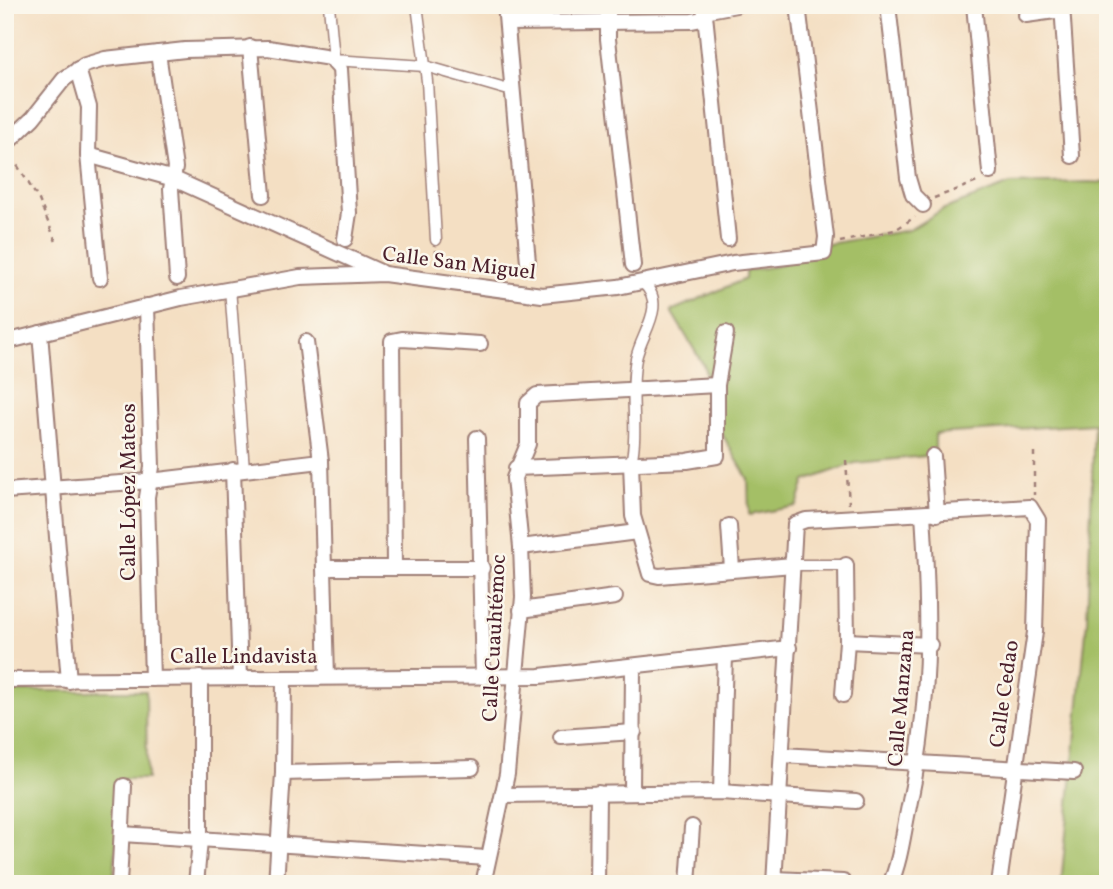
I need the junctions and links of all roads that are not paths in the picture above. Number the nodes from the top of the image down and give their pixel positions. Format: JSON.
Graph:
{"nodes":[{"id":1,"x":329,"y":5,"type":"edge"},
{"id":2,"x":416,"y":5,"type":"edge"},
{"id":3,"x":505,"y":5,"type":"edge"},
{"id":4,"x":608,"y":5,"type":"edge"},
{"id":5,"x":736,"y":5,"type":"edge"},
{"id":6,"x":798,"y":5,"type":"edge"},
{"id":7,"x":888,"y":5,"type":"edge"},
{"id":8,"x":974,"y":5,"type":"edge"},
{"id":9,"x":1062,"y":8,"type":"edge"},
{"id":10,"x":704,"y":11,"type":"edge"},
{"id":11,"x":1026,"y":15,"type":"dead end"},
{"id":12,"x":507,"y":23,"type":"junction"},
{"id":13,"x":609,"y":24,"type":"junction"},
{"id":14,"x":250,"y":47,"type":"junction"},
{"id":15,"x":158,"y":53,"type":"junction"},
{"id":16,"x":334,"y":60,"type":"junction"},
{"id":17,"x":425,"y":66,"type":"junction"},
{"id":18,"x":78,"y":69,"type":"junction"},
{"id":19,"x":512,"y":91,"type":"junction"},
{"id":20,"x":8,"y":150,"type":"edge"},
{"id":21,"x":88,"y":155,"type":"junction"},
{"id":22,"x":1072,"y":156,"type":"dead end"},
{"id":23,"x":990,"y":172,"type":"road end"},
{"id":24,"x":174,"y":179,"type":"junction"},
{"id":25,"x":263,"y":195,"type":"dead end"},
{"id":26,"x":923,"y":207,"type":"road end"},
{"id":27,"x":345,"y":239,"type":"dead end"},
{"id":28,"x":729,"y":239,"type":"dead end"},
{"id":29,"x":436,"y":240,"type":"road end"},
{"id":30,"x":528,"y":262,"type":"dead end"},
{"id":31,"x":633,"y":265,"type":"dead end"},
{"id":32,"x":384,"y":274,"type":"junction"},
{"id":33,"x":100,"y":278,"type":"dead end"},
{"id":34,"x":177,"y":278,"type":"dead end"},
{"id":35,"x":643,"y":283,"type":"junction"},
{"id":36,"x":230,"y":288,"type":"junction"},
{"id":37,"x":147,"y":306,"type":"junction"},
{"id":38,"x":40,"y":332,"type":"junction"},
{"id":39,"x":726,"y":333,"type":"dead end"},
{"id":40,"x":5,"y":342,"type":"edge"},
{"id":41,"x":306,"y":342,"type":"dead end"},
{"id":42,"x":480,"y":344,"type":"dead end"},
{"id":43,"x":717,"y":385,"type":"junction"},
{"id":44,"x":634,"y":391,"type":"junction"},
{"id":45,"x":477,"y":438,"type":"dead end"},
{"id":46,"x":933,"y":456,"type":"dead end"},
{"id":47,"x":321,"y":460,"type":"junction"},
{"id":48,"x":632,"y":463,"type":"junction"},
{"id":49,"x":516,"y":468,"type":"junction"},
{"id":50,"x":239,"y":469,"type":"junction"},
{"id":51,"x":150,"y":481,"type":"junction"},
{"id":52,"x":53,"y":486,"type":"junction"},
{"id":53,"x":5,"y":491,"type":"edge"},
{"id":54,"x":930,"y":514,"type":"junction"},
{"id":55,"x":729,"y":526,"type":"dead end"},
{"id":56,"x":637,"y":532,"type":"junction"},
{"id":57,"x":522,"y":547,"type":"junction"},
{"id":58,"x":793,"y":565,"type":"junction"},
{"id":59,"x":846,"y":565,"type":"joint"},
{"id":60,"x":394,"y":567,"type":"junction"},
{"id":61,"x":326,"y":568,"type":"junction"},
{"id":62,"x":482,"y":568,"type":"junction"},
{"id":63,"x":732,"y":569,"type":"junction"},
{"id":64,"x":615,"y":597,"type":"dead end"},
{"id":65,"x":522,"y":610,"type":"junction"},
{"id":66,"x":847,"y":641,"type":"junction"},
{"id":67,"x":930,"y":645,"type":"junction"},
{"id":68,"x":789,"y":648,"type":"junction"},
{"id":69,"x":724,"y":655,"type":"junction"},
{"id":70,"x":632,"y":666,"type":"junction"},
{"id":71,"x":327,"y":677,"type":"junction"},
{"id":72,"x":483,"y":677,"type":"junction"},
{"id":73,"x":516,"y":677,"type":"junction"},
{"id":74,"x":200,"y":678,"type":"junction"},
{"id":75,"x":240,"y":678,"type":"junction"},
{"id":76,"x":284,"y":678,"type":"junction"},
{"id":77,"x":152,"y":679,"type":"junction"},
{"id":78,"x":5,"y":680,"type":"edge"},
{"id":79,"x":69,"y":681,"type":"junction"},
{"id":80,"x":843,"y":695,"type":"dead end"},
{"id":81,"x":634,"y":732,"type":"junction"},
{"id":82,"x":561,"y":737,"type":"dead end"},
{"id":83,"x":782,"y":755,"type":"junction"},
{"id":84,"x":919,"y":762,"type":"junction"},
{"id":85,"x":472,"y":768,"type":"dead end"},
{"id":86,"x":1016,"y":768,"type":"junction"},
{"id":87,"x":1073,"y":772,"type":"dead end"},
{"id":88,"x":283,"y":773,"type":"junction"},
{"id":89,"x":124,"y":786,"type":"dead end"},
{"id":90,"x":598,"y":793,"type":"junction"},
{"id":91,"x":632,"y":793,"type":"junction"},
{"id":92,"x":721,"y":793,"type":"junction"},
{"id":93,"x":503,"y":795,"type":"junction"},
{"id":94,"x":778,"y":797,"type":"junction"},
{"id":95,"x":856,"y":801,"type":"dead end"},
{"id":96,"x":692,"y":827,"type":"dead end"},
{"id":97,"x":122,"y":834,"type":"junction"},
{"id":98,"x":200,"y":840,"type":"junction"},
{"id":99,"x":278,"y":846,"type":"junction"},
{"id":100,"x":487,"y":858,"type":"junction"},
{"id":101,"x":774,"y":881,"type":"edge"},
{"id":102,"x":843,"y":882,"type":"dead end"},
{"id":103,"x":119,"y":884,"type":"edge"},
{"id":104,"x":196,"y":884,"type":"edge"},
{"id":105,"x":275,"y":884,"type":"edge"},
{"id":106,"x":483,"y":884,"type":"edge"},
{"id":107,"x":597,"y":884,"type":"edge"},
{"id":108,"x":688,"y":884,"type":"edge"},
{"id":109,"x":890,"y":884,"type":"edge"},
{"id":110,"x":999,"y":884,"type":"edge"}],
"edges":[{"from":1,"to":16,"type":"street"},
{"from":2,"to":17,"type":"street"},
{"from":3,"to":12,"type":"street"},
{"from":4,"to":13,"type":"street"},
{"from":5,"to":10,"type":"street"},
{"from":6,"to":35,"type":"street","name":"Calle San Miguel"},
{"from":7,"to":26,"type":"street"},
{"from":8,"to":23,"type":"street"},
{"from":9,"to":11,"type":"street"},
{"from":9,"to":22,"type":"street"},
{"from":10,"to":13,"type":"street"},
{"from":10,"to":28,"type":"street"},
{"from":12,"to":13,"type":"street"},
{"from":12,"to":19,"type":"street"},
{"from":13,"to":31,"type":"street"},
{"from":14,"to":15,"type":"street"},
{"from":14,"to":16,"type":"street"},
{"from":14,"to":25,"type":"street"},
{"from":15,"to":18,"type":"street"},
{"from":15,"to":24,"type":"street"},
{"from":16,"to":17,"type":"street"},
{"from":16,"to":27,"type":"street"},
{"from":17,"to":19,"type":"street"},
{"from":17,"to":29,"type":"street"},
{"from":18,"to":20,"type":"street"},
{"from":18,"to":21,"type":"street"},
{"from":19,"to":30,"type":"street"},
{"from":21,"to":24,"type":"street"},
{"from":21,"to":33,"type":"street"},
{"from":24,"to":32,"type":"street"},
{"from":24,"to":34,"type":"street"},
{"from":32,"to":35,"type":"street","name":"Calle San Miguel"},
{"from":32,"to":36,"type":"street","name":"Calle San Miguel"},
{"from":35,"to":44,"type":"street"},
{"from":36,"to":37,"type":"street","name":"Calle San Miguel"},
{"from":36,"to":50,"type":"street"},
{"from":37,"to":38,"type":"street","name":"Calle San Miguel"},
{"from":37,"to":51,"type":"street","name":"Calle López Mateos"},
{"from":38,"to":40,"type":"street","name":"Calle San Miguel"},
{"from":38,"to":52,"type":"street"},
{"from":39,"to":43,"type":"street"},
{"from":41,"to":47,"type":"street"},
{"from":42,"to":60,"type":"street"},
{"from":43,"to":44,"type":"street"},
{"from":43,"to":48,"type":"street"},
{"from":44,"to":48,"type":"street"},
{"from":44,"to":49,"type":"street","name":"Calle Cuauhtémoc"},
{"from":45,"to":62,"type":"street"},
{"from":46,"to":54,"type":"street","name":"Calle Manzana"},
{"from":47,"to":50,"type":"street"},
{"from":47,"to":61,"type":"street"},
{"from":48,"to":49,"type":"street"},
{"from":48,"to":56,"type":"street"},
{"from":49,"to":57,"type":"street","name":"Calle Cuauhtémoc"},
{"from":50,"to":51,"type":"street"},
{"from":50,"to":75,"type":"street"},
{"from":51,"to":52,"type":"street"},
{"from":51,"to":77,"type":"street","name":"Calle López Mateos"},
{"from":52,"to":53,"type":"street"},
{"from":52,"to":79,"type":"street"},
{"from":54,"to":58,"type":"street"},
{"from":54,"to":67,"type":"street","name":"Calle Manzana"},
{"from":54,"to":86,"type":"street","name":"Calle Cedao"},
{"from":55,"to":63,"type":"street"},
{"from":56,"to":57,"type":"street"},
{"from":56,"to":63,"type":"street"},
{"from":57,"to":65,"type":"street","name":"Calle Cuauhtémoc"},
{"from":58,"to":59,"type":"street"},
{"from":58,"to":63,"type":"street"},
{"from":58,"to":68,"type":"street"},
{"from":59,"to":66,"type":"street"},
{"from":60,"to":61,"type":"street"},
{"from":60,"to":62,"type":"street"},
{"from":61,"to":71,"type":"street"},
{"from":62,"to":72,"type":"street"},
{"from":64,"to":65,"type":"street"},
{"from":65,"to":73,"type":"street","name":"Calle Cuauhtémoc"},
{"from":66,"to":67,"type":"street"},
{"from":66,"to":80,"type":"street"},
{"from":67,"to":84,"type":"street","name":"Calle Manzana"},
{"from":68,"to":69,"type":"street","name":"Calle Lindavista"},
{"from":68,"to":83,"type":"street"},
{"from":69,"to":70,"type":"street","name":"Calle Lindavista"},
{"from":69,"to":92,"type":"street"},
{"from":70,"to":73,"type":"street","name":"Calle Lindavista"},
{"from":70,"to":81,"type":"street"},
{"from":71,"to":72,"type":"street","name":"Calle Lindavista"},
{"from":71,"to":76,"type":"street","name":"Calle Lindavista"},
{"from":72,"to":73,"type":"street","name":"Calle Lindavista"},
{"from":73,"to":93,"type":"street","name":"Calle Cuauhtémoc"},
{"from":74,"to":75,"type":"street","name":"Calle Lindavista"},
{"from":74,"to":77,"type":"street","name":"Calle Lindavista"},
{"from":74,"to":98,"type":"street"},
{"from":75,"to":76,"type":"street","name":"Calle Lindavista"},
{"from":76,"to":88,"type":"street"},
{"from":77,"to":79,"type":"street","name":"Calle Lindavista"},
{"from":78,"to":79,"type":"street","name":"Calle Lindavista"},
{"from":81,"to":82,"type":"street"},
{"from":81,"to":91,"type":"street"},
{"from":83,"to":84,"type":"street"},
{"from":83,"to":94,"type":"street"},
{"from":84,"to":86,"type":"street"},
{"from":84,"to":109,"type":"street","name":"Calle Manzana"},
{"from":85,"to":88,"type":"street"},
{"from":86,"to":87,"type":"street"},
{"from":86,"to":110,"type":"street","name":"Calle Cedao"},
{"from":88,"to":99,"type":"street"},
{"from":89,"to":97,"type":"street"},
{"from":90,"to":91,"type":"street"},
{"from":90,"to":93,"type":"street"},
{"from":90,"to":107,"type":"street"},
{"from":91,"to":92,"type":"street"},
{"from":92,"to":94,"type":"street"},
{"from":93,"to":100,"type":"street","name":"Calle Cuauhtémoc"},
{"from":94,"to":95,"type":"street"},
{"from":94,"to":101,"type":"street"},
{"from":96,"to":108,"type":"street"},
{"from":97,"to":98,"type":"street"},
{"from":97,"to":103,"type":"street"},
{"from":98,"to":99,"type":"street"},
{"from":98,"to":104,"type":"street"},
{"from":99,"to":100,"type":"street"},
{"from":99,"to":105,"type":"street"},
{"from":100,"to":106,"type":"street","name":"Calle Cuauhtémoc"},
{"from":101,"to":102,"type":"street"}]}
